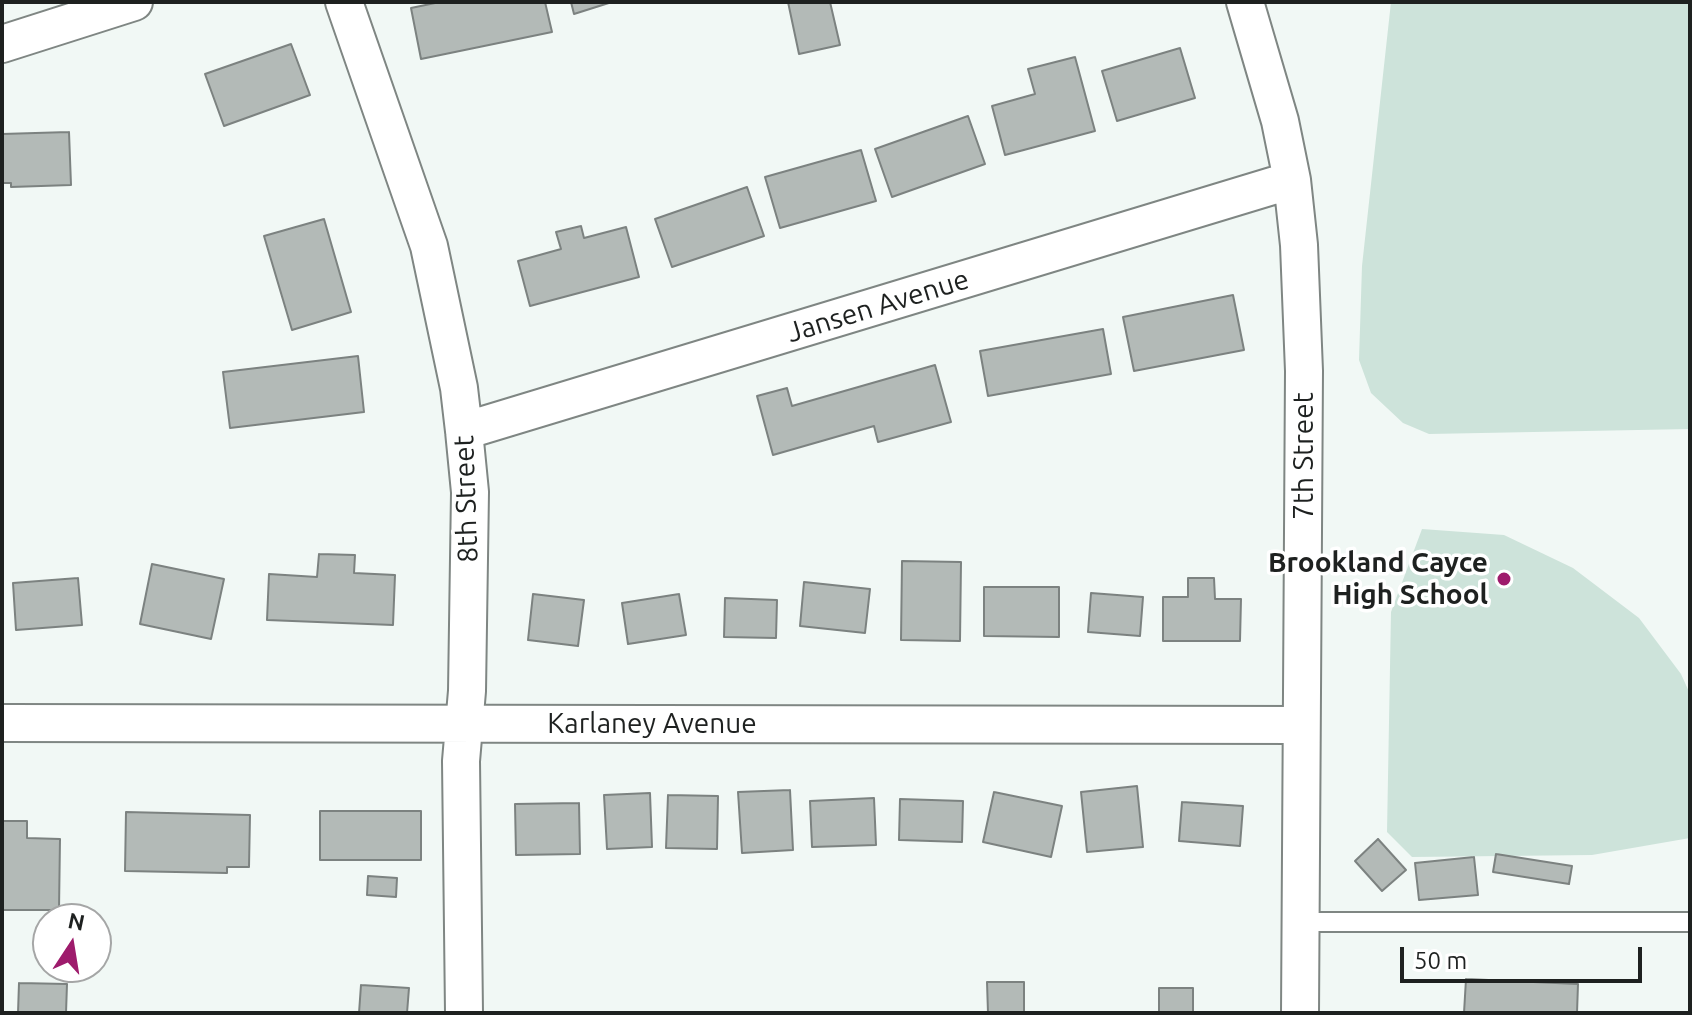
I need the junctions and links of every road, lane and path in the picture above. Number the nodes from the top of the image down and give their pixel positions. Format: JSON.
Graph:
{"nodes":[{"id":1,"x":134,"y":2,"type":"edge"},
{"id":2,"x":344,"y":2,"type":"edge"},
{"id":3,"x":1245,"y":2,"type":"edge"},
{"id":4,"x":2,"y":44,"type":"edge"},
{"id":5,"x":1292,"y":180,"type":"junction"},
{"id":6,"x":464,"y":431,"type":"junction"},
{"id":7,"x":2,"y":723,"type":"edge"},
{"id":8,"x":463,"y":724,"type":"junction"},
{"id":9,"x":1301,"y":725,"type":"junction"},
{"id":10,"x":1301,"y":922,"type":"junction"},
{"id":11,"x":1690,"y":922,"type":"edge"},
{"id":12,"x":464,"y":1013,"type":"edge"},
{"id":13,"x":1300,"y":1013,"type":"edge"}],
"edges":[{"from":1,"to":4,"type":"street"},
{"from":2,"to":6,"type":"street","name":"8th Street"},
{"from":3,"to":5,"type":"street","name":"7th Street"},
{"from":5,"to":6,"type":"street","name":"Jansen Avenue"},
{"from":5,"to":9,"type":"street","name":"7th Street"},
{"from":6,"to":8,"type":"street","name":"8th Street"},
{"from":7,"to":8,"type":"street","name":"Karlaney Avenue"},
{"from":8,"to":9,"type":"street","name":"Karlaney Avenue"},
{"from":8,"to":12,"type":"street","name":"8th Street"},
{"from":9,"to":10,"type":"street","name":"7th Street"},
{"from":10,"to":11,"type":"lane"},
{"from":10,"to":13,"type":"street","name":"7th Street"}]}
